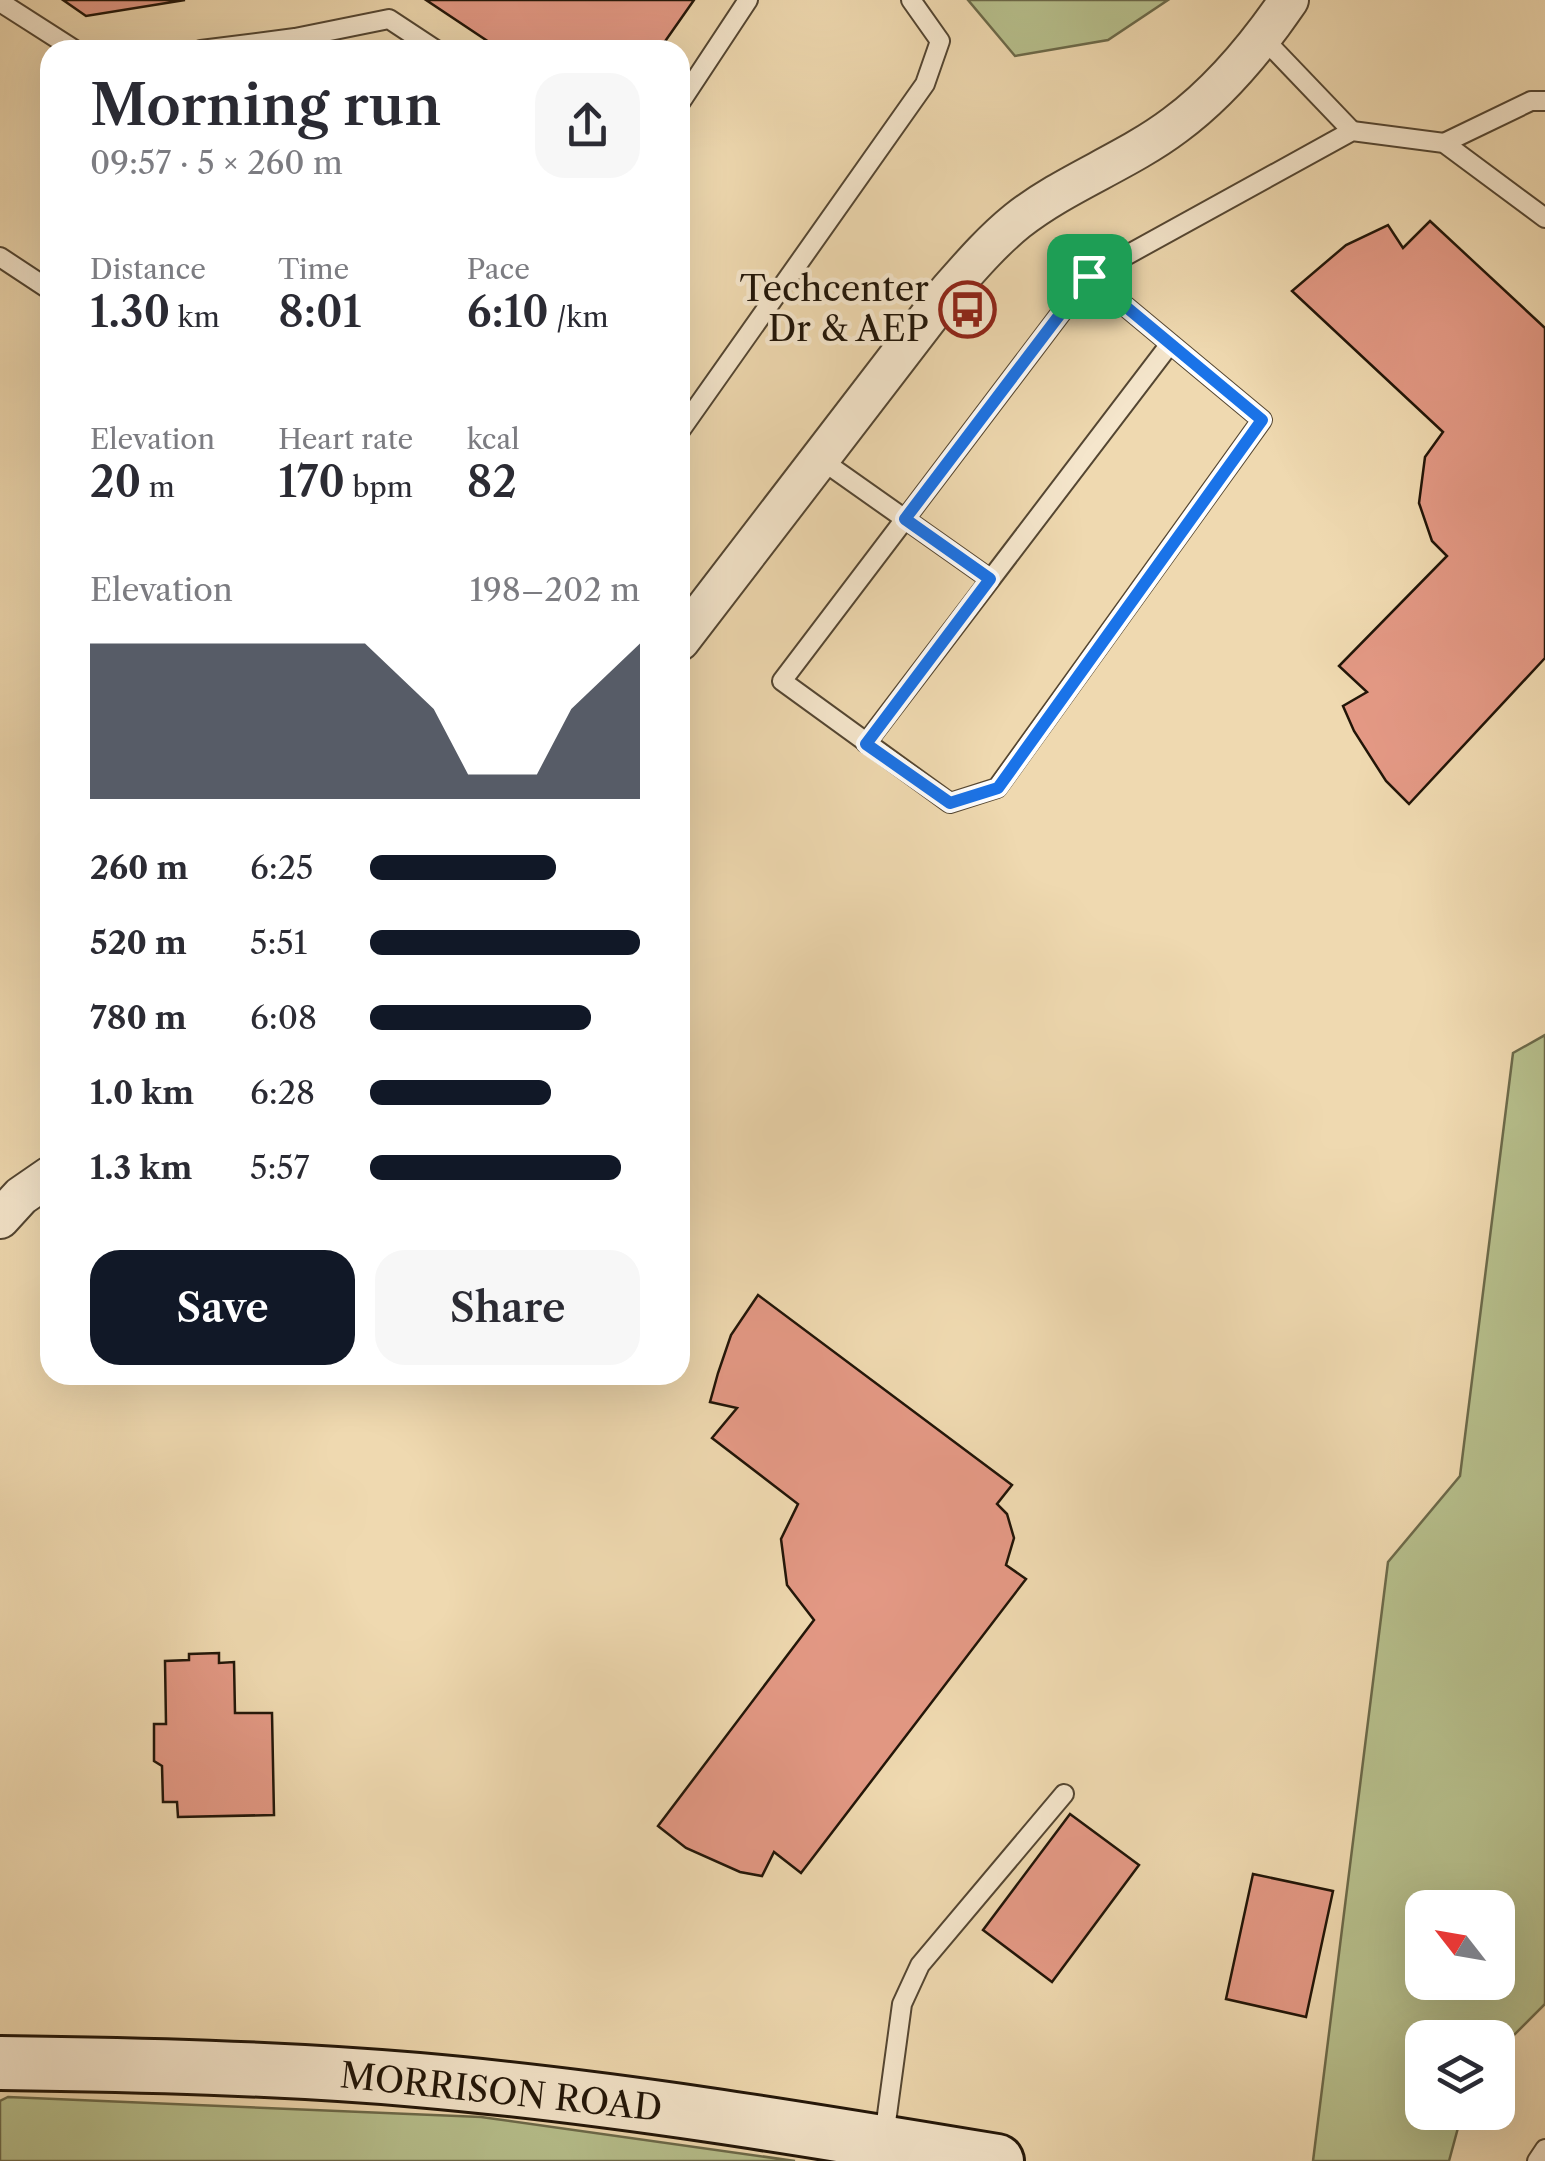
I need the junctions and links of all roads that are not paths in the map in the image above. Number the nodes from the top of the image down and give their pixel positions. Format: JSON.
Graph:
{"nodes":[{"id":1,"x":748,"y":0,"type":"edge"},
{"id":2,"x":911,"y":0,"type":"edge"},
{"id":3,"x":1289,"y":0,"type":"edge"},
{"id":4,"x":0,"y":2,"type":"edge"},
{"id":5,"x":1264,"y":38,"type":"junction"},
{"id":6,"x":59,"y":40,"type":"edge"},
{"id":7,"x":279,"y":40,"type":"edge"},
{"id":8,"x":421,"y":40,"type":"edge"},
{"id":9,"x":690,"y":89,"type":"edge"},
{"id":10,"x":1545,"y":101,"type":"edge"},
{"id":11,"x":1352,"y":131,"type":"junction"},
{"id":12,"x":1444,"y":142,"type":"junction"},
{"id":13,"x":1545,"y":218,"type":"edge"},
{"id":14,"x":0,"y":257,"type":"edge"},
{"id":15,"x":1089,"y":276,"type":"junction"},
{"id":16,"x":40,"y":283,"type":"edge"},
{"id":17,"x":1170,"y":344,"type":"junction"},
{"id":18,"x":690,"y":417,"type":"edge"},
{"id":19,"x":820,"y":459,"type":"junction"},
{"id":20,"x":905,"y":519,"type":"junction"},
{"id":21,"x":990,"y":579,"type":"junction"},
{"id":22,"x":690,"y":628,"type":"edge"},
{"id":23,"x":866,"y":744,"type":"junction"},
{"id":24,"x":40,"y":1183,"type":"edge"},
{"id":25,"x":0,"y":1219,"type":"edge"},
{"id":26,"x":1064,"y":1794,"type":"dead end"},
{"id":27,"x":0,"y":2064,"type":"edge"},
{"id":28,"x":884,"y":2142,"type":"junction"},
{"id":29,"x":1545,"y":2149,"type":"edge"},
{"id":30,"x":997,"y":2161,"type":"edge"},
{"id":31,"x":1537,"y":2161,"type":"edge"}],
"edges":[{"from":1,"to":9,"type":"lane"},
{"from":2,"to":18,"type":"lane"},
{"from":3,"to":5,"type":"street"},
{"from":4,"to":6,"type":"lane"},
{"from":5,"to":11,"type":"lane"},
{"from":5,"to":19,"type":"street"},
{"from":7,"to":8,"type":"lane"},
{"from":10,"to":12,"type":"lane"},
{"from":11,"to":12,"type":"lane"},
{"from":11,"to":15,"type":"lane"},
{"from":12,"to":13,"type":"lane"},
{"from":14,"to":16,"type":"lane"},
{"from":15,"to":17,"type":"lane"},
{"from":15,"to":20,"type":"lane"},
{"from":17,"to":21,"type":"lane"},
{"from":17,"to":23,"type":"lane"},
{"from":19,"to":20,"type":"lane"},
{"from":19,"to":22,"type":"street"},
{"from":20,"to":21,"type":"lane"},
{"from":20,"to":23,"type":"lane"},
{"from":21,"to":23,"type":"lane"},
{"from":24,"to":25,"type":"street"},
{"from":26,"to":28,"type":"lane"},
{"from":27,"to":28,"type":"street","name":"MORRISON ROAD"},
{"from":28,"to":30,"type":"street","name":"MORRISON ROAD"},
{"from":29,"to":31,"type":"lane"}]}
